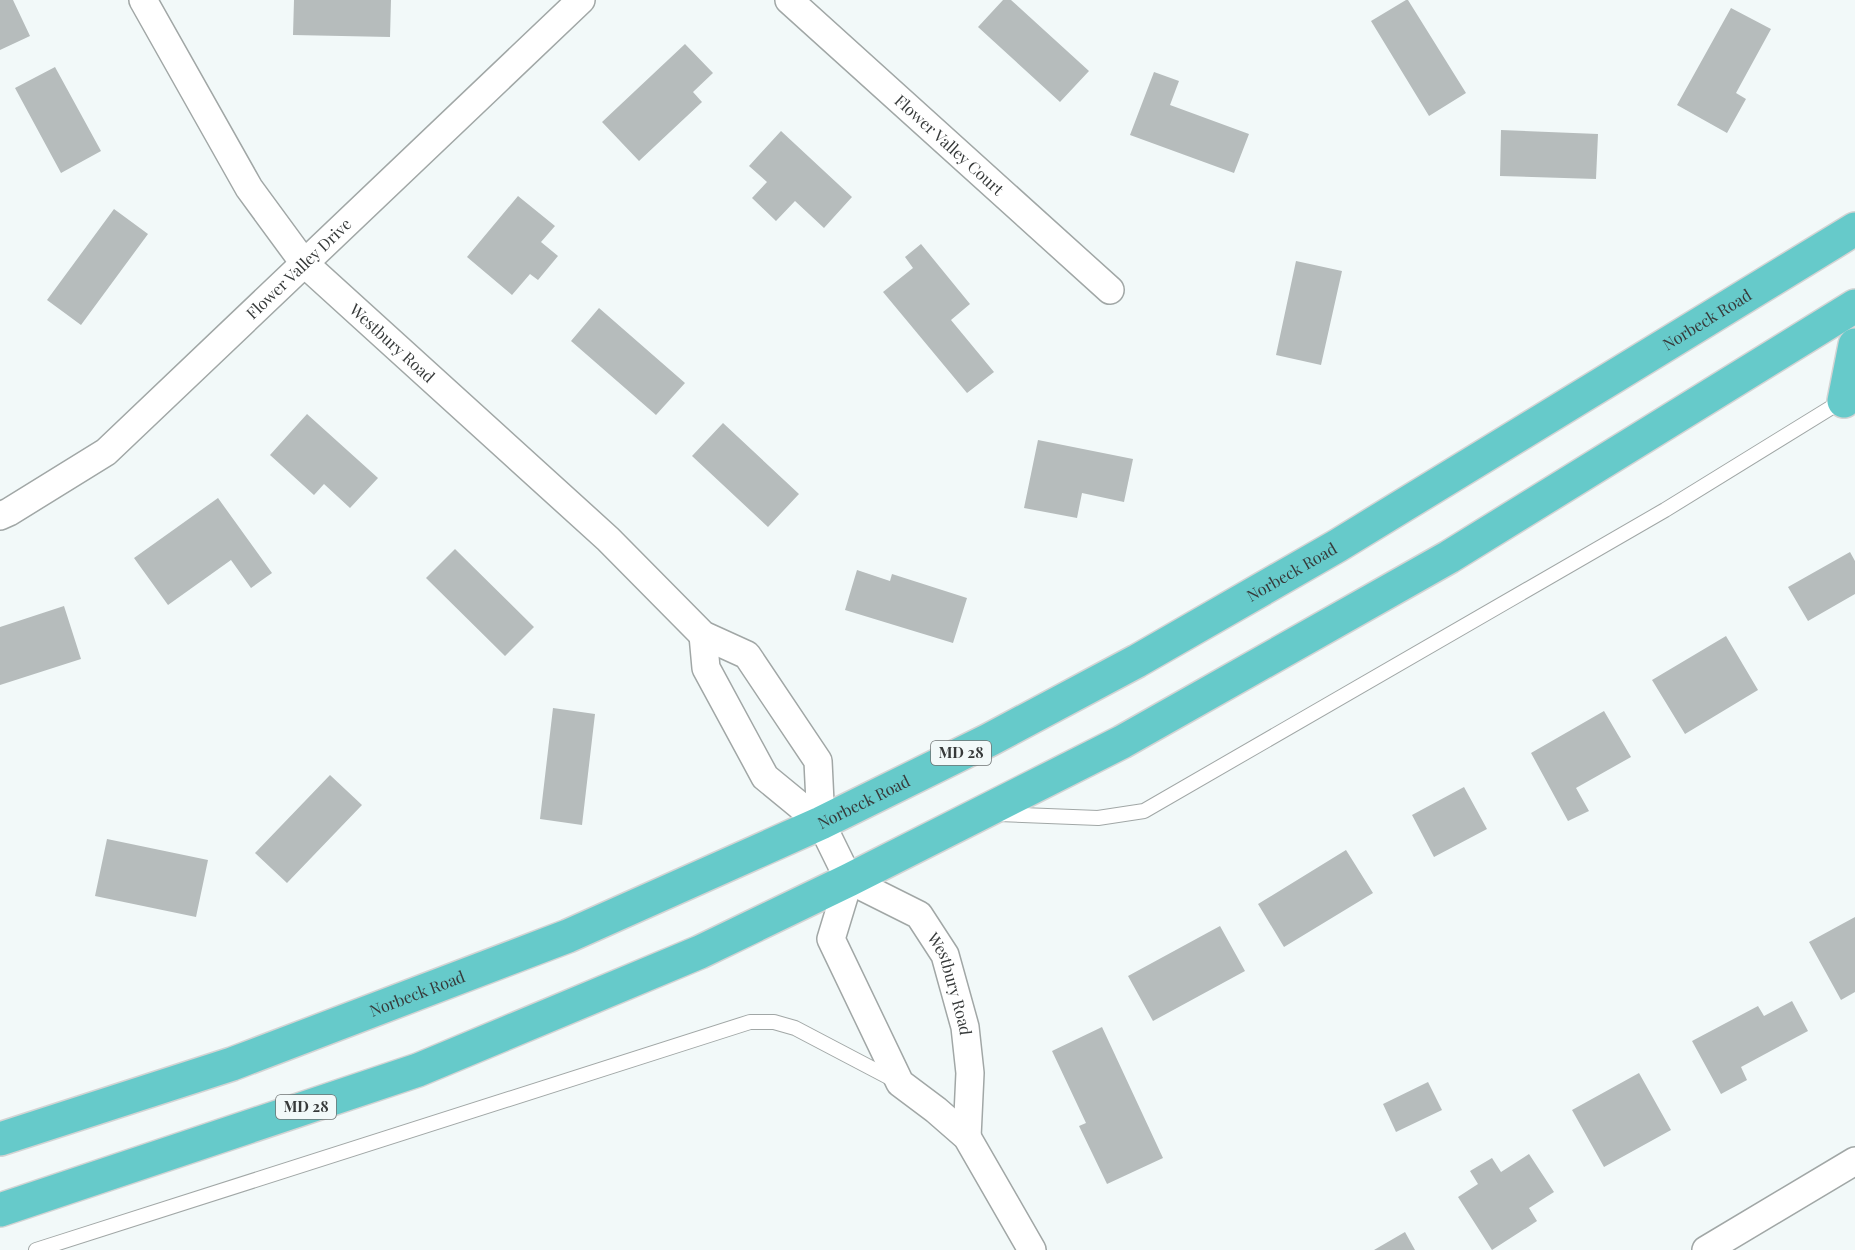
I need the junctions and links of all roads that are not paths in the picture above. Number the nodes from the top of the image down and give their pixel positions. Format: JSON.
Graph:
{"nodes":[{"id":1,"x":143,"y":0,"type":"edge"},
{"id":2,"x":581,"y":0,"type":"edge"},
{"id":3,"x":789,"y":0,"type":"edge"},
{"id":4,"x":1855,"y":229,"type":"edge"},
{"id":5,"x":304,"y":263,"type":"junction"},
{"id":6,"x":1110,"y":290,"type":"dead end"},
{"id":7,"x":1855,"y":306,"type":"edge"},
{"id":8,"x":1855,"y":345,"type":"edge"},
{"id":9,"x":1849,"y":397,"type":"edge"},
{"id":10,"x":0,"y":516,"type":"edge"},
{"id":11,"x":703,"y":635,"type":"junction"},
{"id":12,"x":982,"y":813,"type":"junction"},
{"id":13,"x":822,"y":823,"type":"junction"},
{"id":14,"x":849,"y":880,"type":"junction"},
{"id":15,"x":900,"y":1083,"type":"junction"},
{"id":16,"x":967,"y":1137,"type":"junction"},
{"id":17,"x":0,"y":1140,"type":"edge"},
{"id":18,"x":1855,"y":1161,"type":"edge"},
{"id":19,"x":0,"y":1210,"type":"edge"},
{"id":20,"x":36,"y":1250,"type":"edge"},
{"id":21,"x":1032,"y":1250,"type":"edge"},
{"id":22,"x":1706,"y":1250,"type":"edge"}],
"edges":[{"from":1,"to":5,"type":"street","name":"Westbury Road"},
{"from":2,"to":5,"type":"street","name":"Flower Valley Drive"},
{"from":3,"to":6,"type":"street","name":"Flower Valley Court"},
{"from":4,"to":13,"type":"main road","name":"Norbeck Road","number":"MD 28"},
{"from":5,"to":10,"type":"street","name":"Flower Valley Drive"},
{"from":5,"to":11,"type":"street","name":"Westbury Road"},
{"from":7,"to":12,"type":"main road","number":"MD 28"},
{"from":8,"to":9,"type":"main road"},
{"from":9,"to":12,"type":"lane"},
{"from":11,"to":13,"type":"street","name":"Westbury Road"},
{"from":11,"to":13,"type":"street","name":"Westbury Road"},
{"from":12,"to":14,"type":"main road","number":"MD 28"},
{"from":13,"to":14,"type":"street","name":"Westbury Road"},
{"from":13,"to":17,"type":"main road","name":"Norbeck Road","number":"MD 28"},
{"from":14,"to":15,"type":"street"},
{"from":14,"to":16,"type":"street","name":"Westbury Road"},
{"from":14,"to":19,"type":"main road","number":"MD 28"},
{"from":15,"to":16,"type":"street"},
{"from":15,"to":20,"type":"lane"},
{"from":16,"to":21,"type":"street"},
{"from":18,"to":22,"type":"street"}]}
